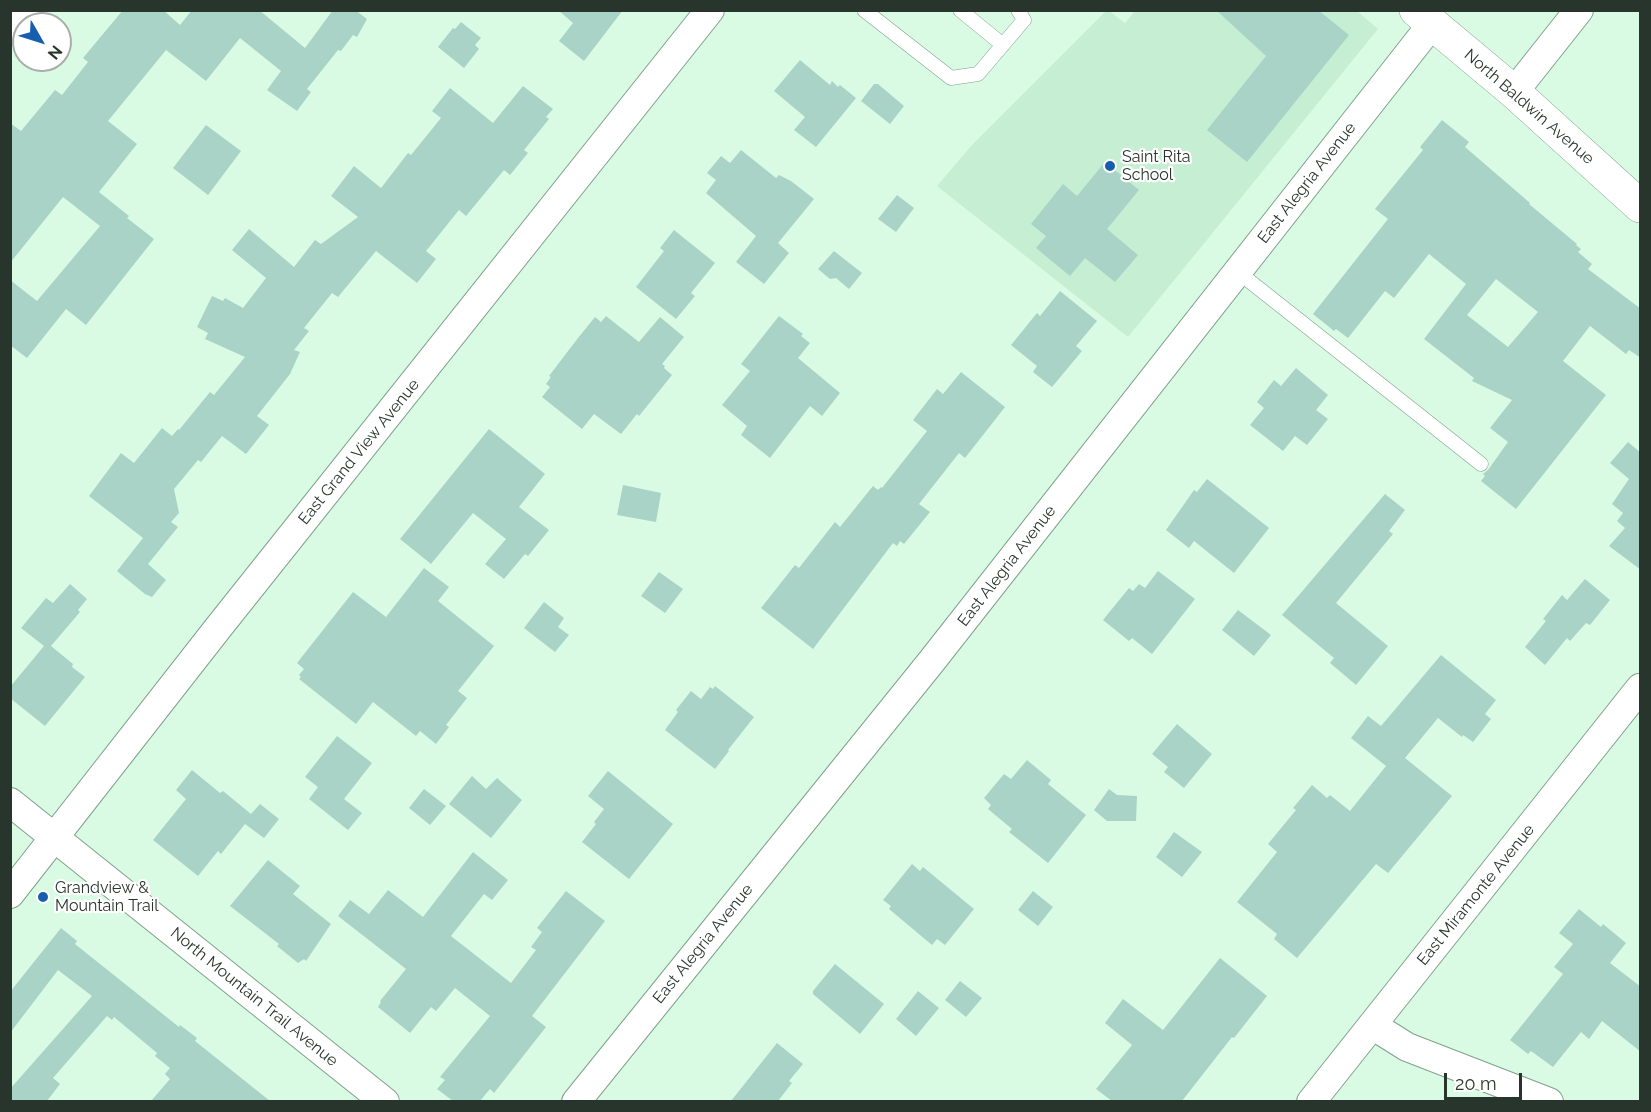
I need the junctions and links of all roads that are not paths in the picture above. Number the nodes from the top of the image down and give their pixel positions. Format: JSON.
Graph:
{"nodes":[{"id":1,"x":26,"y":10,"type":"edge"},
{"id":2,"x":710,"y":10,"type":"edge"},
{"id":3,"x":864,"y":10,"type":"edge"},
{"id":4,"x":960,"y":10,"type":"edge"},
{"id":5,"x":1018,"y":10,"type":"edge"},
{"id":6,"x":1580,"y":10,"type":"edge"},
{"id":7,"x":1424,"y":17,"type":"edge"},
{"id":8,"x":10,"y":30,"type":"edge"},
{"id":9,"x":1003,"y":45,"type":"junction"},
{"id":10,"x":1514,"y":93,"type":"junction"},
{"id":11,"x":1641,"y":206,"type":"edge"},
{"id":12,"x":1238,"y":272,"type":"junction"},
{"id":13,"x":1481,"y":464,"type":"dead end"},
{"id":14,"x":1641,"y":688,"type":"edge"},
{"id":15,"x":10,"y":802,"type":"edge"},
{"id":16,"x":54,"y":838,"type":"junction"},
{"id":17,"x":10,"y":894,"type":"edge"},
{"id":18,"x":1372,"y":1025,"type":"junction"},
{"id":19,"x":384,"y":1101,"type":"edge"},
{"id":20,"x":576,"y":1101,"type":"edge"},
{"id":21,"x":1311,"y":1101,"type":"edge"},
{"id":22,"x":1549,"y":1101,"type":"edge"}],
"edges":[{"from":1,"to":8,"type":"street"},
{"from":2,"to":16,"type":"street","name":"East Grand View Avenue"},
{"from":3,"to":9,"type":"lane"},
{"from":4,"to":9,"type":"lane"},
{"from":5,"to":9,"type":"lane"},
{"from":6,"to":10,"type":"street"},
{"from":7,"to":10,"type":"street","name":"North Baldwin Avenue"},
{"from":7,"to":12,"type":"street","name":"East Alegria Avenue"},
{"from":10,"to":11,"type":"street","name":"North Baldwin Avenue"},
{"from":12,"to":13,"type":"lane"},
{"from":12,"to":20,"type":"street","name":"East Alegria Avenue"},
{"from":14,"to":18,"type":"street","name":"East Miramonte Avenue"},
{"from":15,"to":16,"type":"street","name":"North Mountain Trail Avenue"},
{"from":16,"to":17,"type":"street","name":"East Grand View Avenue"},
{"from":16,"to":19,"type":"street","name":"North Mountain Trail Avenue"},
{"from":18,"to":21,"type":"street","name":"East Miramonte Avenue"},
{"from":18,"to":22,"type":"street"}]}
